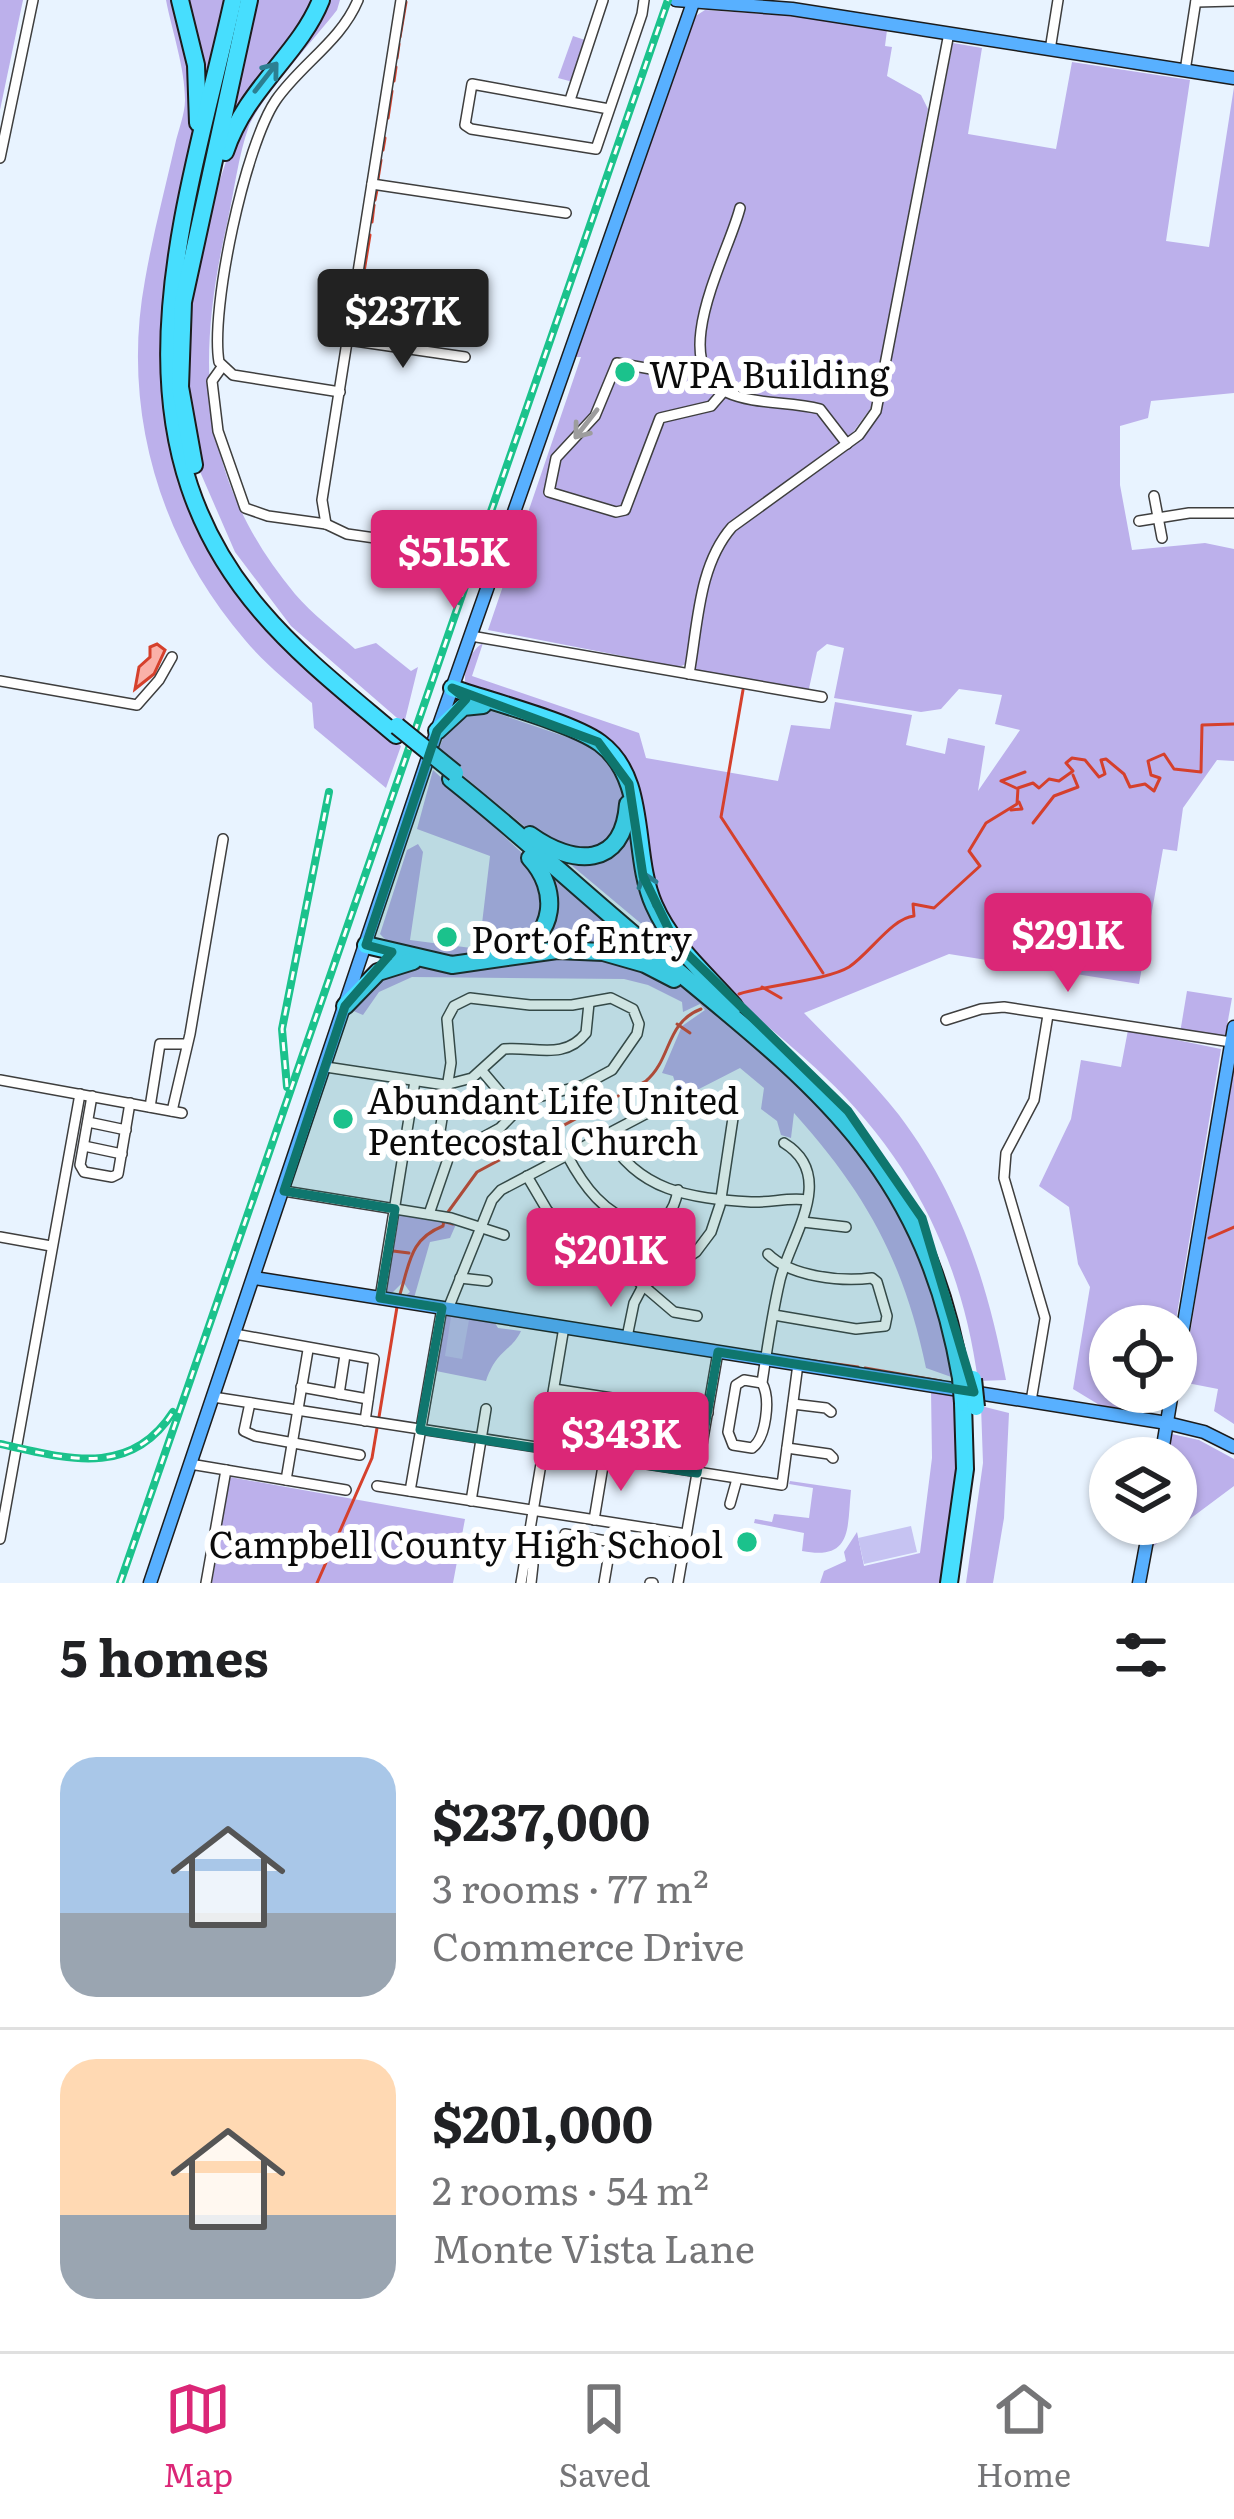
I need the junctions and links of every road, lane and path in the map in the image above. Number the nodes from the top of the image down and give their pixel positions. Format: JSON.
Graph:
{"nodes":[{"id":1,"x":33,"y":0,"type":"edge"},
{"id":2,"x":180,"y":0,"type":"edge"},
{"id":3,"x":233,"y":0,"type":"edge"},
{"id":4,"x":249,"y":0,"type":"edge"},
{"id":5,"x":321,"y":0,"type":"edge"},
{"id":6,"x":358,"y":0,"type":"edge"},
{"id":7,"x":401,"y":0,"type":"edge"},
{"id":8,"x":603,"y":0,"type":"edge"},
{"id":9,"x":644,"y":0,"type":"edge"},
{"id":10,"x":676,"y":0,"type":"edge"},
{"id":11,"x":1058,"y":0,"type":"edge"},
{"id":12,"x":694,"y":1,"type":"edge"},
{"id":13,"x":1196,"y":1,"type":"edge"},
{"id":14,"x":1234,"y":1,"type":"edge"},
{"id":15,"x":949,"y":33,"type":"junction"},
{"id":16,"x":1050,"y":50,"type":"junction"},
{"id":17,"x":1185,"y":71,"type":"junction"},
{"id":18,"x":1234,"y":78,"type":"edge"},
{"id":19,"x":570,"y":100,"type":"junction"},
{"id":20,"x":610,"y":109,"type":"junction"},
{"id":21,"x":0,"y":158,"type":"edge"},
{"id":22,"x":372,"y":184,"type":"junction"},
{"id":23,"x":740,"y":208,"type":"dead end"},
{"id":24,"x":566,"y":213,"type":"dead end"},
{"id":25,"x":190,"y":262,"type":"junction"},
{"id":26,"x":172,"y":275,"type":"junction"},
{"id":27,"x":348,"y":340,"type":"junction"},
{"id":28,"x":465,"y":357,"type":"dead end"},
{"id":29,"x":703,"y":363,"type":"junction"},
{"id":30,"x":222,"y":367,"type":"junction"},
{"id":31,"x":724,"y":391,"type":"junction"},
{"id":32,"x":340,"y":392,"type":"junction"},
{"id":33,"x":847,"y":444,"type":"junction"},
{"id":34,"x":1154,"y":496,"type":"dead end"},
{"id":35,"x":1234,"y":513,"type":"edge"},
{"id":36,"x":1158,"y":517,"type":"junction"},
{"id":37,"x":1139,"y":521,"type":"dead end"},
{"id":38,"x":326,"y":524,"type":"junction"},
{"id":39,"x":1162,"y":538,"type":"dead end"},
{"id":40,"x":447,"y":544,"type":"dead end"},
{"id":41,"x":471,"y":636,"type":"junction"},
{"id":42,"x":172,"y":657,"type":"dead end"},
{"id":43,"x":689,"y":674,"type":"junction"},
{"id":44,"x":0,"y":681,"type":"edge"},
{"id":45,"x":452,"y":691,"type":"junction"},
{"id":46,"x":822,"y":697,"type":"dead end"},
{"id":47,"x":483,"y":705,"type":"junction"},
{"id":48,"x":396,"y":730,"type":"junction"},
{"id":49,"x":437,"y":731,"type":"junction"},
{"id":50,"x":479,"y":797,"type":"junction"},
{"id":51,"x":223,"y":839,"type":"dead end"},
{"id":52,"x":367,"y":942,"type":"junction"},
{"id":53,"x":426,"y":961,"type":"junction"},
{"id":54,"x":589,"y":1003,"type":"junction"},
{"id":55,"x":345,"y":1006,"type":"junction"},
{"id":56,"x":650,"y":1013,"type":"dead end"},
{"id":57,"x":1048,"y":1015,"type":"junction"},
{"id":58,"x":637,"y":1016,"type":"junction"},
{"id":59,"x":741,"y":1016,"type":"junction"},
{"id":60,"x":946,"y":1020,"type":"dead end"},
{"id":61,"x":1232,"y":1039,"type":"edge"},
{"id":62,"x":184,"y":1044,"type":"junction"},
{"id":63,"x":326,"y":1067,"type":"junction"},
{"id":64,"x":482,"y":1071,"type":"junction"},
{"id":65,"x":0,"y":1080,"type":"edge"},
{"id":66,"x":415,"y":1081,"type":"junction"},
{"id":67,"x":445,"y":1084,"type":"junction"},
{"id":68,"x":810,"y":1085,"type":"junction"},
{"id":69,"x":86,"y":1095,"type":"junction"},
{"id":70,"x":130,"y":1103,"type":"junction"},
{"id":71,"x":150,"y":1107,"type":"junction"},
{"id":72,"x":516,"y":1111,"type":"junction"},
{"id":73,"x":88,"y":1122,"type":"junction"},
{"id":74,"x":126,"y":1130,"type":"junction"},
{"id":75,"x":606,"y":1134,"type":"junction"},
{"id":76,"x":784,"y":1143,"type":"dead end"},
{"id":77,"x":84,"y":1146,"type":"junction"},
{"id":78,"x":122,"y":1154,"type":"junction"},
{"id":79,"x":566,"y":1155,"type":"junction"},
{"id":80,"x":449,"y":1156,"type":"junction"},
{"id":81,"x":527,"y":1176,"type":"junction"},
{"id":82,"x":678,"y":1190,"type":"junction"},
{"id":83,"x":284,"y":1191,"type":"junction"},
{"id":84,"x":722,"y":1197,"type":"junction"},
{"id":85,"x":807,"y":1199,"type":"junction"},
{"id":86,"x":394,"y":1209,"type":"junction"},
{"id":87,"x":429,"y":1214,"type":"junction"},
{"id":88,"x":803,"y":1222,"type":"junction"},
{"id":89,"x":847,"y":1227,"type":"dead end"},
{"id":90,"x":480,"y":1228,"type":"junction"},
{"id":91,"x":504,"y":1235,"type":"dead end"},
{"id":92,"x":0,"y":1237,"type":"edge"},
{"id":93,"x":51,"y":1246,"type":"junction"},
{"id":94,"x":695,"y":1252,"type":"junction"},
{"id":95,"x":768,"y":1254,"type":"dead end"},
{"id":96,"x":706,"y":1264,"type":"dead end"},
{"id":97,"x":784,"y":1265,"type":"junction"},
{"id":98,"x":446,"y":1276,"type":"dead end"},
{"id":99,"x":254,"y":1277,"type":"junction"},
{"id":100,"x":459,"y":1280,"type":"junction"},
{"id":101,"x":487,"y":1281,"type":"dead end"},
{"id":102,"x":643,"y":1286,"type":"junction"},
{"id":103,"x":380,"y":1298,"type":"junction"},
{"id":104,"x":1187,"y":1305,"type":"edge"},
{"id":105,"x":445,"y":1308,"type":"junction"},
{"id":106,"x":773,"y":1315,"type":"junction"},
{"id":107,"x":697,"y":1316,"type":"dead end"},
{"id":108,"x":564,"y":1328,"type":"junction"},
{"id":109,"x":235,"y":1334,"type":"junction"},
{"id":110,"x":627,"y":1337,"type":"junction"},
{"id":111,"x":308,"y":1350,"type":"junction"},
{"id":112,"x":718,"y":1352,"type":"junction"},
{"id":113,"x":345,"y":1354,"type":"junction"},
{"id":114,"x":766,"y":1359,"type":"junction"},
{"id":115,"x":798,"y":1364,"type":"junction"},
{"id":116,"x":967,"y":1379,"type":"junction"},
{"id":117,"x":762,"y":1383,"type":"junction"},
{"id":118,"x":301,"y":1388,"type":"junction"},
{"id":119,"x":554,"y":1389,"type":"junction"},
{"id":120,"x":338,"y":1394,"type":"junction"},
{"id":121,"x":214,"y":1397,"type":"junction"},
{"id":122,"x":368,"y":1399,"type":"junction"},
{"id":123,"x":1035,"y":1401,"type":"junction"},
{"id":124,"x":250,"y":1403,"type":"junction"},
{"id":125,"x":793,"y":1403,"type":"junction"},
{"id":126,"x":970,"y":1404,"type":"junction"},
{"id":127,"x":486,"y":1409,"type":"dead end"},
{"id":128,"x":297,"y":1411,"type":"junction"},
{"id":129,"x":831,"y":1412,"type":"dead end"},
{"id":130,"x":708,"y":1413,"type":"junction"},
{"id":131,"x":1169,"y":1413,"type":"edge"},
{"id":132,"x":730,"y":1417,"type":"junction"},
{"id":133,"x":364,"y":1421,"type":"junction"},
{"id":134,"x":1167,"y":1423,"type":"junction"},
{"id":135,"x":420,"y":1430,"type":"junction"},
{"id":136,"x":1165,"y":1437,"type":"edge"},
{"id":137,"x":481,"y":1440,"type":"junction"},
{"id":138,"x":292,"y":1443,"type":"junction"},
{"id":139,"x":1234,"y":1447,"type":"edge"},
{"id":140,"x":787,"y":1448,"type":"junction"},
{"id":141,"x":544,"y":1450,"type":"junction"},
{"id":142,"x":360,"y":1455,"type":"dead end"},
{"id":143,"x":833,"y":1458,"type":"dead end"},
{"id":144,"x":604,"y":1460,"type":"junction"},
{"id":145,"x":190,"y":1464,"type":"junction"},
{"id":146,"x":226,"y":1470,"type":"junction"},
{"id":147,"x":697,"y":1473,"type":"junction"},
{"id":148,"x":737,"y":1479,"type":"junction"},
{"id":149,"x":286,"y":1480,"type":"junction"},
{"id":150,"x":376,"y":1486,"type":"dead end"},
{"id":151,"x":346,"y":1490,"type":"dead end"},
{"id":152,"x":410,"y":1492,"type":"junction"},
{"id":153,"x":471,"y":1501,"type":"junction"},
{"id":154,"x":730,"y":1504,"type":"dead end"},
{"id":155,"x":533,"y":1511,"type":"junction"},
{"id":156,"x":594,"y":1520,"type":"junction"},
{"id":157,"x":565,"y":1534,"type":"dead end"},
{"id":158,"x":686,"y":1534,"type":"junction"},
{"id":159,"x":0,"y":1539,"type":"edge"},
{"id":160,"x":611,"y":1542,"type":"junction"},
{"id":161,"x":1146,"y":1545,"type":"edge"},
{"id":162,"x":683,"y":1554,"type":"junction"},
{"id":163,"x":525,"y":1562,"type":"junction"},
{"id":164,"x":150,"y":1583,"type":"edge"},
{"id":165,"x":206,"y":1583,"type":"edge"},
{"id":166,"x":521,"y":1583,"type":"edge"},
{"id":167,"x":531,"y":1583,"type":"edge"},
{"id":168,"x":604,"y":1583,"type":"edge"},
{"id":169,"x":677,"y":1583,"type":"edge"},
{"id":170,"x":949,"y":1583,"type":"edge"},
{"id":171,"x":960,"y":1583,"type":"edge"},
{"id":172,"x":1139,"y":1583,"type":"edge"}],
"edges":[{"from":1,"to":21,"type":"street"},
{"from":2,"to":26,"type":"highway"},
{"from":3,"to":26,"type":"highway"},
{"from":4,"to":25,"type":"highway"},
{"from":25,"to":5,"type":"highway","one_way":true},
{"from":6,"to":30,"type":"street"},
{"from":7,"to":22,"type":"street"},
{"from":8,"to":19,"type":"street"},
{"from":9,"to":20,"type":"street"},
{"from":10,"to":12,"type":"main road"},
{"from":11,"to":16,"type":"street"},
{"from":12,"to":15,"type":"main road"},
{"from":12,"to":41,"type":"main road"},
{"from":13,"to":14,"type":"street"},
{"from":13,"to":17,"type":"street"},
{"from":15,"to":16,"type":"main road"},
{"from":15,"to":33,"type":"street"},
{"from":16,"to":17,"type":"main road"},
{"from":17,"to":18,"type":"main road"},
{"from":19,"to":20,"type":"street"},
{"from":19,"to":20,"type":"street"},
{"from":22,"to":24,"type":"street"},
{"from":22,"to":27,"type":"street"},
{"from":23,"to":29,"type":"street"},
{"from":25,"to":48,"type":"highway"},
{"from":26,"to":48,"type":"highway"},
{"from":27,"to":28,"type":"street"},
{"from":27,"to":32,"type":"street"},
{"from":29,"to":31,"type":"street"},
{"from":29,"to":31,"type":"street","one_way":true},
{"from":30,"to":32,"type":"street"},
{"from":30,"to":38,"type":"street"},
{"from":31,"to":33,"type":"street"},
{"from":32,"to":38,"type":"street"},
{"from":33,"to":43,"type":"street"},
{"from":34,"to":36,"type":"street"},
{"from":35,"to":36,"type":"street"},
{"from":36,"to":37,"type":"street"},
{"from":36,"to":39,"type":"street"},
{"from":38,"to":40,"type":"street"},
{"from":41,"to":43,"type":"street"},
{"from":41,"to":45,"type":"main road"},
{"from":42,"to":44,"type":"street"},
{"from":43,"to":46,"type":"street"},
{"from":45,"to":47,"type":"highway"},
{"from":45,"to":49,"type":"main road"},
{"from":59,"to":45,"type":"highway","one_way":true},
{"from":47,"to":49,"type":"highway"},
{"from":47,"to":50,"type":"highway"},
{"from":48,"to":50,"type":"highway","bridge":true},
{"from":49,"to":52,"type":"main road"},
{"from":50,"to":52,"type":"highway"},
{"from":50,"to":59,"type":"highway"},
{"from":50,"to":68,"type":"highway"},
{"from":51,"to":62,"type":"street"},
{"from":52,"to":53,"type":"highway"},
{"from":52,"to":55,"type":"main road"},
{"from":53,"to":55,"type":"highway"},
{"from":53,"to":68,"type":"highway"},
{"from":54,"to":58,"type":"street"},
{"from":54,"to":64,"type":"street"},
{"from":54,"to":67,"type":"street"},
{"from":55,"to":63,"type":"main road"},
{"from":56,"to":58,"type":"street"},
{"from":57,"to":60,"type":"street"},
{"from":57,"to":61,"type":"street"},
{"from":57,"to":123,"type":"street"},
{"from":58,"to":72,"type":"street"},
{"from":59,"to":116,"type":"highway"},
{"from":61,"to":104,"type":"main road"},
{"from":62,"to":71,"type":"street"},
{"from":62,"to":71,"type":"street"},
{"from":63,"to":66,"type":"street"},
{"from":63,"to":83,"type":"main road"},
{"from":64,"to":67,"type":"street"},
{"from":64,"to":72,"type":"street"},
{"from":65,"to":69,"type":"street"},
{"from":66,"to":67,"type":"street"},
{"from":66,"to":86,"type":"street"},
{"from":67,"to":80,"type":"street"},
{"from":68,"to":116,"type":"highway"},
{"from":69,"to":70,"type":"street"},
{"from":69,"to":73,"type":"street"},
{"from":69,"to":93,"type":"street"},
{"from":70,"to":71,"type":"street"},
{"from":70,"to":74,"type":"street"},
{"from":72,"to":80,"type":"street"},
{"from":73,"to":74,"type":"street"},
{"from":73,"to":77,"type":"street"},
{"from":74,"to":78,"type":"street"},
{"from":75,"to":79,"type":"street"},
{"from":75,"to":82,"type":"street"},
{"from":75,"to":84,"type":"street"},
{"from":76,"to":85,"type":"street"},
{"from":77,"to":78,"type":"street"},
{"from":77,"to":78,"type":"street"},
{"from":79,"to":81,"type":"street"},
{"from":79,"to":82,"type":"street"},
{"from":80,"to":87,"type":"street"},
{"from":81,"to":90,"type":"street"},
{"from":81,"to":102,"type":"street"},
{"from":82,"to":84,"type":"street"},
{"from":83,"to":86,"type":"street"},
{"from":83,"to":99,"type":"main road"},
{"from":84,"to":85,"type":"street"},
{"from":84,"to":94,"type":"street"},
{"from":85,"to":88,"type":"street"},
{"from":86,"to":87,"type":"street"},
{"from":86,"to":103,"type":"street"},
{"from":87,"to":90,"type":"street"},
{"from":88,"to":89,"type":"street"},
{"from":88,"to":97,"type":"street"},
{"from":90,"to":91,"type":"street"},
{"from":90,"to":100,"type":"street"},
{"from":92,"to":93,"type":"street"},
{"from":93,"to":159,"type":"street"},
{"from":94,"to":96,"type":"street"},
{"from":94,"to":102,"type":"street"},
{"from":95,"to":97,"type":"street"},
{"from":97,"to":106,"type":"street"},
{"from":97,"to":106,"type":"street"},
{"from":98,"to":100,"type":"street"},
{"from":99,"to":103,"type":"main road"},
{"from":99,"to":109,"type":"main road"},
{"from":100,"to":101,"type":"street"},
{"from":100,"to":105,"type":"street"},
{"from":102,"to":107,"type":"street"},
{"from":102,"to":110,"type":"street"},
{"from":103,"to":105,"type":"main road"},
{"from":105,"to":108,"type":"main road"},
{"from":105,"to":135,"type":"street"},
{"from":106,"to":114,"type":"street"},
{"from":108,"to":110,"type":"main road"},
{"from":108,"to":119,"type":"street"},
{"from":109,"to":111,"type":"street"},
{"from":109,"to":121,"type":"main road"},
{"from":110,"to":112,"type":"main road"},
{"from":111,"to":113,"type":"street"},
{"from":111,"to":118,"type":"street"},
{"from":112,"to":114,"type":"main road"},
{"from":112,"to":130,"type":"street"},
{"from":113,"to":120,"type":"street"},
{"from":113,"to":122,"type":"street"},
{"from":114,"to":115,"type":"main road"},
{"from":114,"to":117,"type":"street"},
{"from":115,"to":123,"type":"main road"},
{"from":115,"to":125,"type":"street"},
{"from":116,"to":126,"type":"highway","bridge":true},
{"from":117,"to":132,"type":"street"},
{"from":117,"to":132,"type":"street"},
{"from":118,"to":120,"type":"street"},
{"from":118,"to":128,"type":"street"},
{"from":119,"to":130,"type":"street"},
{"from":119,"to":141,"type":"street"},
{"from":120,"to":122,"type":"street"},
{"from":121,"to":124,"type":"street"},
{"from":121,"to":145,"type":"main road"},
{"from":122,"to":133,"type":"street"},
{"from":123,"to":134,"type":"main road"},
{"from":124,"to":128,"type":"street"},
{"from":124,"to":138,"type":"street"},
{"from":125,"to":129,"type":"street"},
{"from":125,"to":140,"type":"street"},
{"from":126,"to":170,"type":"highway"},
{"from":126,"to":171,"type":"highway"},
{"from":127,"to":137,"type":"street"},
{"from":128,"to":133,"type":"street"},
{"from":128,"to":138,"type":"street"},
{"from":130,"to":132,"type":"street"},
{"from":130,"to":147,"type":"street"},
{"from":131,"to":134,"type":"main road"},
{"from":133,"to":135,"type":"street"},
{"from":134,"to":136,"type":"main road"},
{"from":134,"to":139,"type":"main road"},
{"from":135,"to":137,"type":"street"},
{"from":135,"to":152,"type":"street"},
{"from":137,"to":141,"type":"street"},
{"from":137,"to":153,"type":"street"},
{"from":138,"to":142,"type":"street"},
{"from":138,"to":149,"type":"street"},
{"from":140,"to":143,"type":"street"},
{"from":140,"to":148,"type":"street"},
{"from":141,"to":144,"type":"street"},
{"from":141,"to":155,"type":"street"},
{"from":144,"to":147,"type":"street"},
{"from":144,"to":156,"type":"street"},
{"from":145,"to":146,"type":"street"},
{"from":145,"to":164,"type":"main road"},
{"from":146,"to":149,"type":"street"},
{"from":146,"to":165,"type":"street"},
{"from":147,"to":148,"type":"street"},
{"from":147,"to":158,"type":"street"},
{"from":148,"to":154,"type":"street"},
{"from":149,"to":151,"type":"street"},
{"from":150,"to":152,"type":"street"},
{"from":152,"to":153,"type":"street"},
{"from":153,"to":155,"type":"street"},
{"from":155,"to":156,"type":"street"},
{"from":155,"to":163,"type":"street"},
{"from":156,"to":158,"type":"street"},
{"from":157,"to":160,"type":"street"},
{"from":158,"to":162,"type":"street"},
{"from":160,"to":162,"type":"street"},
{"from":160,"to":168,"type":"street"},
{"from":161,"to":172,"type":"main road"},
{"from":162,"to":169,"type":"street"},
{"from":163,"to":166,"type":"street"},
{"from":163,"to":167,"type":"street"}]}
